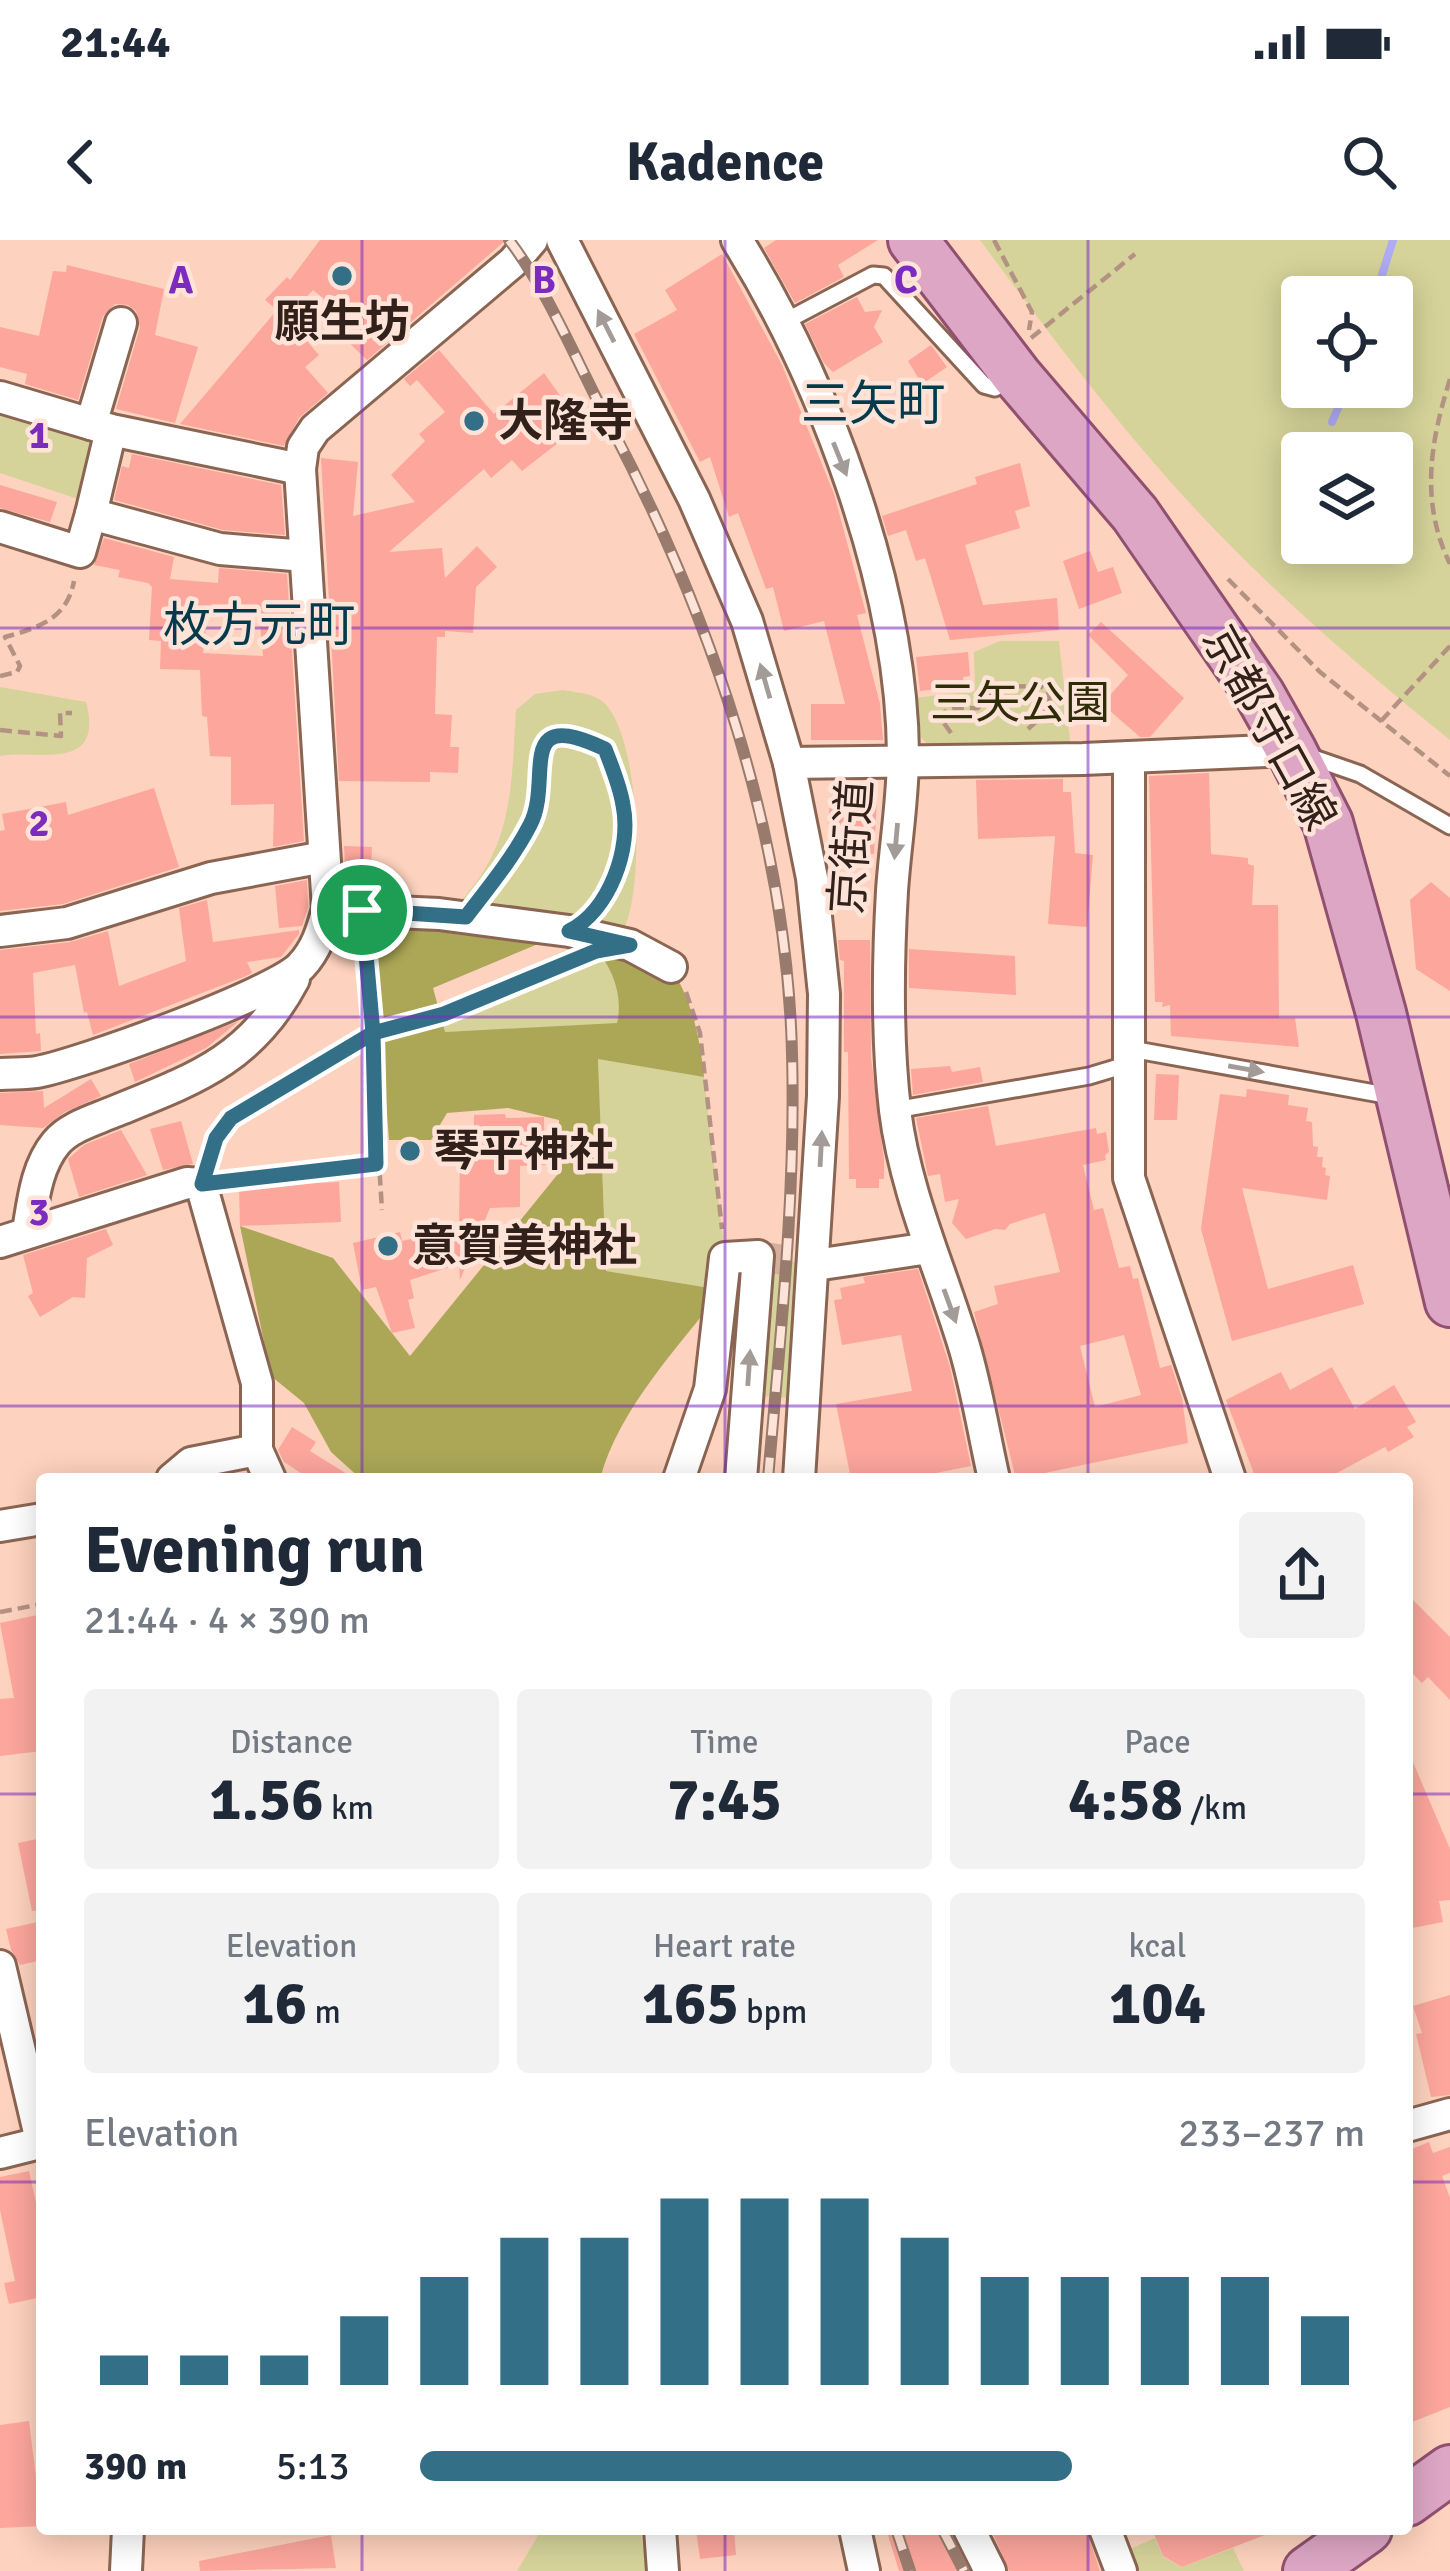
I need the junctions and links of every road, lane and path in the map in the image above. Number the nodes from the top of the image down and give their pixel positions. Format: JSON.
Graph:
{"nodes":[{"id":1,"x":532,"y":240,"type":"edge"},
{"id":2,"x":562,"y":240,"type":"edge"},
{"id":3,"x":737,"y":240,"type":"edge"},
{"id":4,"x":913,"y":240,"type":"edge"},
{"id":5,"x":994,"y":240,"type":"edge"},
{"id":6,"x":1135,"y":254,"type":"dead end"},
{"id":7,"x":784,"y":322,"type":"junction"},
{"id":8,"x":121,"y":323,"type":"dead end"},
{"id":9,"x":1017,"y":376,"type":"junction"},
{"id":10,"x":1450,"y":380,"type":"edge"},
{"id":11,"x":0,"y":398,"type":"edge"},
{"id":12,"x":101,"y":427,"type":"junction"},
{"id":13,"x":300,"y":469,"type":"junction"},
{"id":14,"x":91,"y":514,"type":"junction"},
{"id":15,"x":0,"y":527,"type":"edge"},
{"id":16,"x":80,"y":552,"type":"junction"},
{"id":17,"x":305,"y":556,"type":"junction"},
{"id":18,"x":1450,"y":564,"type":"edge"},
{"id":19,"x":1450,"y":646,"type":"edge"},
{"id":20,"x":0,"y":676,"type":"edge"},
{"id":21,"x":72,"y":712,"type":"dead end"},
{"id":22,"x":1381,"y":721,"type":"dead end"},
{"id":23,"x":0,"y":730,"type":"edge"},
{"id":24,"x":1026,"y":730,"type":"dead end"},
{"id":25,"x":939,"y":742,"type":"dead end"},
{"id":26,"x":1292,"y":750,"type":"junction"},
{"id":27,"x":1129,"y":757,"type":"junction"},
{"id":28,"x":1427,"y":758,"type":"dead end"},
{"id":29,"x":903,"y":762,"type":"junction"},
{"id":30,"x":788,"y":763,"type":"junction"},
{"id":31,"x":1450,"y":776,"type":"edge"},
{"id":32,"x":1450,"y":826,"type":"edge"},
{"id":33,"x":324,"y":857,"type":"junction"},
{"id":34,"x":328,"y":909,"type":"junction"},
{"id":35,"x":362,"y":910,"type":"junction"},
{"id":36,"x":466,"y":917,"type":"junction"},
{"id":37,"x":0,"y":931,"type":"edge"},
{"id":38,"x":572,"y":946,"type":"junction"},
{"id":39,"x":671,"y":967,"type":"joint"},
{"id":40,"x":299,"y":969,"type":"junction"},
{"id":41,"x":373,"y":1033,"type":"junction"},
{"id":42,"x":1131,"y":1048,"type":"junction"},
{"id":43,"x":0,"y":1074,"type":"edge"},
{"id":44,"x":1400,"y":1097,"type":"junction"},
{"id":45,"x":895,"y":1110,"type":"junction"},
{"id":46,"x":376,"y":1164,"type":"junction"},
{"id":47,"x":202,"y":1184,"type":"junction"},
{"id":48,"x":382,"y":1210,"type":"dead end"},
{"id":49,"x":14,"y":1237,"type":"edge"},
{"id":50,"x":928,"y":1248,"type":"junction"},
{"id":51,"x":725,"y":1258,"type":"junction"},
{"id":52,"x":815,"y":1265,"type":"junction"},
{"id":53,"x":1450,"y":1302,"type":"edge"},
{"id":54,"x":257,"y":1450,"type":"junction"},
{"id":55,"x":179,"y":1473,"type":"edge"},
{"id":56,"x":267,"y":1473,"type":"edge"},
{"id":57,"x":681,"y":1473,"type":"edge"},
{"id":58,"x":741,"y":1473,"type":"edge"},
{"id":59,"x":799,"y":1473,"type":"edge"},
{"id":60,"x":993,"y":1473,"type":"edge"},
{"id":61,"x":1228,"y":1473,"type":"edge"},
{"id":62,"x":36,"y":1520,"type":"edge"},
{"id":63,"x":0,"y":1526,"type":"edge"},
{"id":64,"x":36,"y":1605,"type":"edge"},
{"id":65,"x":0,"y":1612,"type":"edge"},
{"id":66,"x":0,"y":1966,"type":"edge"},
{"id":67,"x":1450,"y":2114,"type":"edge"},
{"id":68,"x":36,"y":2123,"type":"edge"},
{"id":69,"x":1413,"y":2124,"type":"edge"},
{"id":70,"x":36,"y":2146,"type":"edge"},
{"id":71,"x":0,"y":2153,"type":"edge"},
{"id":72,"x":1450,"y":2470,"type":"edge"},
{"id":73,"x":1413,"y":2497,"type":"edge"},
{"id":74,"x":128,"y":2535,"type":"edge"},
{"id":75,"x":660,"y":2535,"type":"edge"},
{"id":76,"x":857,"y":2535,"type":"edge"},
{"id":77,"x":972,"y":2535,"type":"edge"},
{"id":78,"x":1107,"y":2535,"type":"edge"},
{"id":79,"x":1359,"y":2535,"type":"edge"},
{"id":80,"x":126,"y":2571,"type":"edge"},
{"id":81,"x":662,"y":2571,"type":"edge"},
{"id":82,"x":864,"y":2571,"type":"edge"},
{"id":83,"x":990,"y":2571,"type":"edge"},
{"id":84,"x":1121,"y":2571,"type":"edge"},
{"id":85,"x":1308,"y":2571,"type":"edge"}],
"edges":[{"from":1,"to":13,"type":"street"},
{"from":30,"to":2,"type":"street","one_way":true},
{"from":3,"to":7,"type":"street","name":"京街道"},
{"from":4,"to":9,"type":"main road","name":"京都守口線"},
{"from":5,"to":6,"type":"path"},
{"from":7,"to":9,"type":"lane"},
{"from":7,"to":29,"type":"street","name":"京街道","one_way":true},
{"from":8,"to":12,"type":"street"},
{"from":9,"to":26,"type":"main road","name":"京都守口線"},
{"from":10,"to":18,"type":"path"},
{"from":11,"to":12,"type":"street"},
{"from":12,"to":13,"type":"street"},
{"from":12,"to":14,"type":"street"},
{"from":13,"to":17,"type":"street"},
{"from":14,"to":16,"type":"street"},
{"from":14,"to":17,"type":"street"},
{"from":15,"to":16,"type":"street"},
{"from":16,"to":20,"type":"path"},
{"from":17,"to":33,"type":"street"},
{"from":19,"to":22,"type":"path"},
{"from":21,"to":23,"type":"path"},
{"from":24,"to":25,"type":"path"},
{"from":26,"to":27,"type":"street"},
{"from":26,"to":32,"type":"lane"},
{"from":26,"to":44,"type":"main road","name":"京都守口線"},
{"from":27,"to":29,"type":"street"},
{"from":27,"to":42,"type":"street"},
{"from":28,"to":31,"type":"path"},
{"from":29,"to":30,"type":"street"},
{"from":29,"to":45,"type":"street","name":"京街道","one_way":true},
{"from":52,"to":30,"type":"street","one_way":true},
{"from":33,"to":34,"type":"street"},
{"from":33,"to":37,"type":"street"},
{"from":34,"to":35,"type":"street"},
{"from":34,"to":40,"type":"street"},
{"from":35,"to":36,"type":"street"},
{"from":35,"to":41,"type":"path"},
{"from":36,"to":38,"type":"street"},
{"from":36,"to":38,"type":"path"},
{"from":38,"to":39,"type":"street"},
{"from":38,"to":41,"type":"path"},
{"from":39,"to":51,"type":"path"},
{"from":40,"to":43,"type":"street"},
{"from":40,"to":49,"type":"street"},
{"from":41,"to":46,"type":"path"},
{"from":41,"to":47,"type":"path"},
{"from":42,"to":44,"type":"lane","one_way":true},
{"from":42,"to":45,"type":"lane"},
{"from":42,"to":61,"type":"street"},
{"from":44,"to":53,"type":"main road","name":"京都守口線"},
{"from":45,"to":50,"type":"street","name":"京街道"},
{"from":46,"to":47,"type":"path"},
{"from":46,"to":48,"type":"path"},
{"from":47,"to":49,"type":"street"},
{"from":47,"to":54,"type":"street"},
{"from":50,"to":52,"type":"street"},
{"from":50,"to":60,"type":"street","name":"京街道","one_way":true},
{"from":51,"to":57,"type":"street"},
{"from":58,"to":51,"type":"street","one_way":true},
{"from":52,"to":59,"type":"street"},
{"from":54,"to":55,"type":"street"},
{"from":54,"to":56,"type":"street"},
{"from":62,"to":63,"type":"street"},
{"from":64,"to":65,"type":"path"},
{"from":66,"to":68,"type":"street"},
{"from":67,"to":69,"type":"street"},
{"from":70,"to":71,"type":"street"},
{"from":72,"to":73,"type":"main road"},
{"from":74,"to":80,"type":"street"},
{"from":75,"to":81,"type":"street"},
{"from":76,"to":82,"type":"street"},
{"from":77,"to":83,"type":"street"},
{"from":78,"to":84,"type":"street"},
{"from":79,"to":85,"type":"main road"}]}
